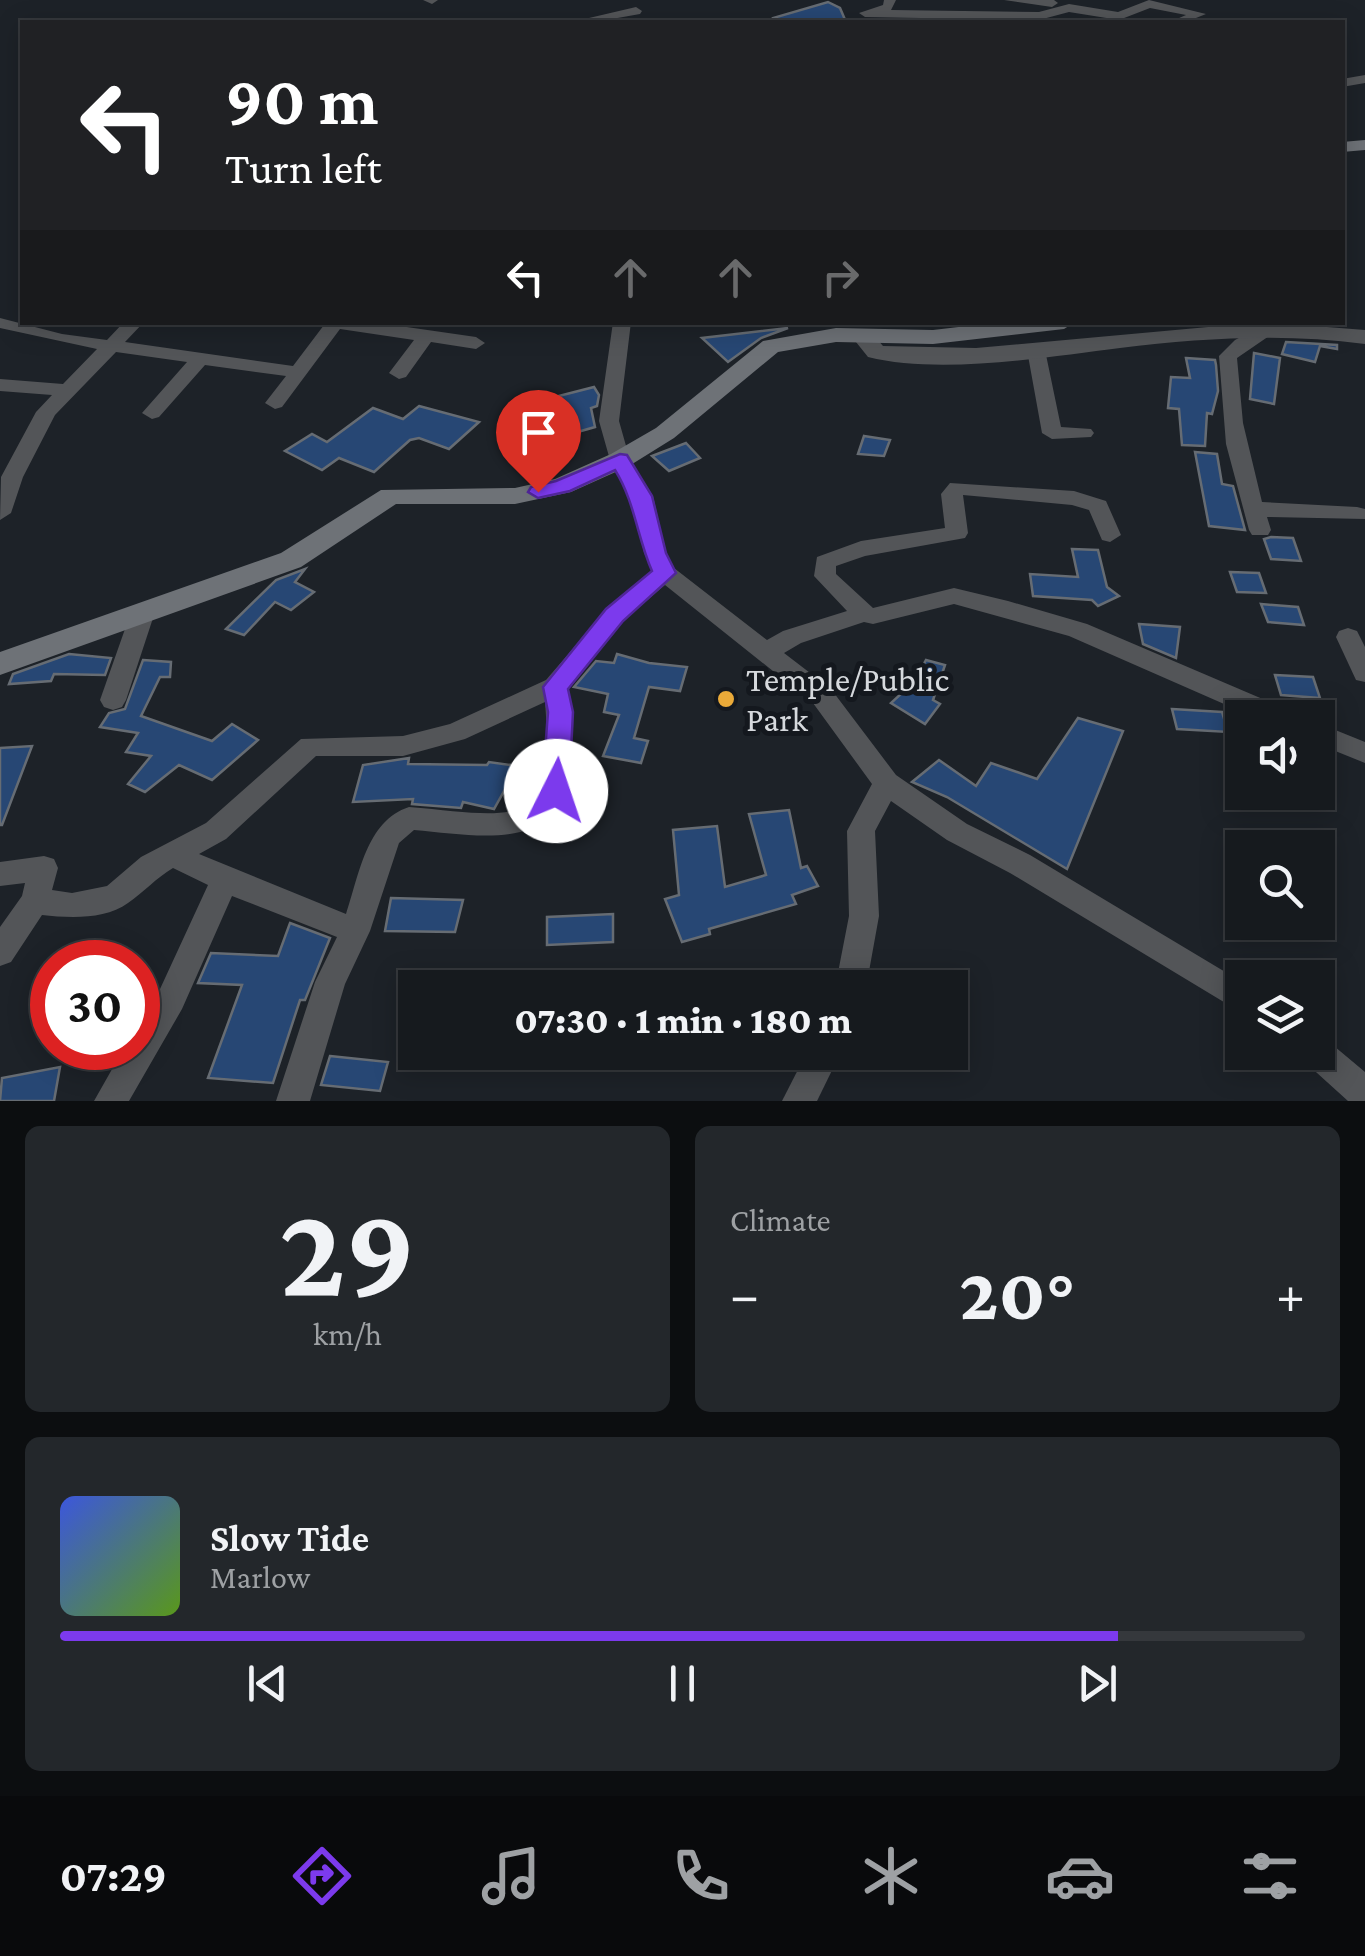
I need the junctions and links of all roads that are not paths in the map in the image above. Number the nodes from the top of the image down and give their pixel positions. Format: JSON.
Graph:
{"nodes":[{"id":1,"x":890,"y":0,"type":"edge"},
{"id":2,"x":1010,"y":0,"type":"edge"},
{"id":3,"x":599,"y":2,"type":"edge"},
{"id":4,"x":1072,"y":4,"type":"edge"},
{"id":5,"x":636,"y":11,"type":"dead end"},
{"id":6,"x":865,"y":18,"type":"edge"},
{"id":7,"x":595,"y":20,"type":"edge"},
{"id":8,"x":1182,"y":20,"type":"edge"},
{"id":9,"x":0,"y":323,"type":"edge"},
{"id":10,"x":132,"y":325,"type":"edge"},
{"id":11,"x":332,"y":325,"type":"edge"},
{"id":12,"x":347,"y":325,"type":"edge"},
{"id":13,"x":622,"y":325,"type":"edge"},
{"id":14,"x":1038,"y":325,"type":"edge"},
{"id":15,"x":1273,"y":327,"type":"junction"},
{"id":16,"x":426,"y":336,"type":"junction"},
{"id":17,"x":863,"y":337,"type":"junction"},
{"id":18,"x":1365,"y":337,"type":"edge"},
{"id":19,"x":476,"y":343,"type":"dead end"},
{"id":20,"x":112,"y":346,"type":"junction"},
{"id":21,"x":1036,"y":350,"type":"junction"},
{"id":22,"x":201,"y":358,"type":"junction"},
{"id":23,"x":298,"y":372,"type":"junction"},
{"id":24,"x":399,"y":373,"type":"dead end"},
{"id":25,"x":0,"y":385,"type":"edge"},
{"id":26,"x":68,"y":390,"type":"junction"},
{"id":27,"x":275,"y":404,"type":"dead end"},
{"id":28,"x":152,"y":413,"type":"dead end"},
{"id":29,"x":1084,"y":433,"type":"dead end"},
{"id":30,"x":620,"y":460,"type":"junction"},
{"id":31,"x":6,"y":478,"type":"edge"},
{"id":32,"x":0,"y":513,"type":"edge"},
{"id":33,"x":1358,"y":514,"type":"dead end"},
{"id":34,"x":1110,"y":535,"type":"dead end"},
{"id":35,"x":664,"y":573,"type":"junction"},
{"id":36,"x":142,"y":612,"type":"junction"},
{"id":37,"x":864,"y":614,"type":"junction"},
{"id":38,"x":1348,"y":637,"type":"dead end"},
{"id":39,"x":767,"y":652,"type":"junction"},
{"id":40,"x":0,"y":664,"type":"edge"},
{"id":41,"x":1365,"y":673,"type":"edge"},
{"id":42,"x":555,"y":687,"type":"junction"},
{"id":43,"x":113,"y":700,"type":"dead end"},
{"id":44,"x":1240,"y":700,"type":"edge"},
{"id":45,"x":1335,"y":740,"type":"edge"},
{"id":46,"x":1365,"y":753,"type":"edge"},
{"id":47,"x":886,"y":783,"type":"junction"},
{"id":48,"x":173,"y":856,"type":"junction"},
{"id":49,"x":0,"y":874,"type":"edge"},
{"id":50,"x":226,"y":880,"type":"junction"},
{"id":51,"x":34,"y":900,"type":"junction"},
{"id":52,"x":354,"y":931,"type":"junction"},
{"id":53,"x":0,"y":952,"type":"edge"},
{"id":54,"x":854,"y":970,"type":"edge"},
{"id":55,"x":1225,"y":989,"type":"edge"},
{"id":56,"x":1335,"y":1068,"type":"edge"},
{"id":57,"x":816,"y":1070,"type":"edge"},
{"id":58,"x":1365,"y":1094,"type":"edge"},
{"id":59,"x":112,"y":1101,"type":"edge"},
{"id":60,"x":293,"y":1101,"type":"edge"},
{"id":61,"x":800,"y":1101,"type":"edge"}],
"edges":[{"from":1,"to":6,"type":"street"},
{"from":2,"to":4,"type":"street"},
{"from":3,"to":7,"type":"street"},
{"from":4,"to":6,"type":"street"},
{"from":4,"to":8,"type":"street"},
{"from":5,"to":7,"type":"street"},
{"from":9,"to":20,"type":"street"},
{"from":10,"to":20,"type":"street"},
{"from":11,"to":23,"type":"street"},
{"from":12,"to":16,"type":"street"},
{"from":13,"to":30,"type":"street"},
{"from":14,"to":17,"type":"main road"},
{"from":15,"to":18,"type":"street"},
{"from":15,"to":21,"type":"street"},
{"from":15,"to":33,"type":"street"},
{"from":16,"to":19,"type":"street"},
{"from":16,"to":24,"type":"street"},
{"from":17,"to":21,"type":"street"},
{"from":17,"to":30,"type":"main road"},
{"from":20,"to":22,"type":"street"},
{"from":20,"to":26,"type":"street"},
{"from":21,"to":29,"type":"street"},
{"from":22,"to":23,"type":"street"},
{"from":22,"to":28,"type":"street"},
{"from":23,"to":27,"type":"street"},
{"from":25,"to":26,"type":"street"},
{"from":26,"to":31,"type":"street"},
{"from":30,"to":35,"type":"street"},
{"from":30,"to":36,"type":"main road"},
{"from":31,"to":32,"type":"street"},
{"from":34,"to":37,"type":"street"},
{"from":35,"to":39,"type":"street"},
{"from":35,"to":42,"type":"street"},
{"from":36,"to":40,"type":"main road"},
{"from":36,"to":43,"type":"street"},
{"from":37,"to":39,"type":"street"},
{"from":37,"to":44,"type":"street"},
{"from":38,"to":41,"type":"street"},
{"from":39,"to":47,"type":"street"},
{"from":42,"to":48,"type":"street"},
{"from":42,"to":52,"type":"street"},
{"from":45,"to":46,"type":"street"},
{"from":47,"to":54,"type":"street"},
{"from":47,"to":55,"type":"street"},
{"from":48,"to":50,"type":"street"},
{"from":48,"to":51,"type":"street"},
{"from":49,"to":51,"type":"street"},
{"from":50,"to":52,"type":"street"},
{"from":50,"to":59,"type":"street"},
{"from":51,"to":53,"type":"street"},
{"from":52,"to":60,"type":"street"},
{"from":56,"to":58,"type":"street"},
{"from":57,"to":61,"type":"street"}]}
